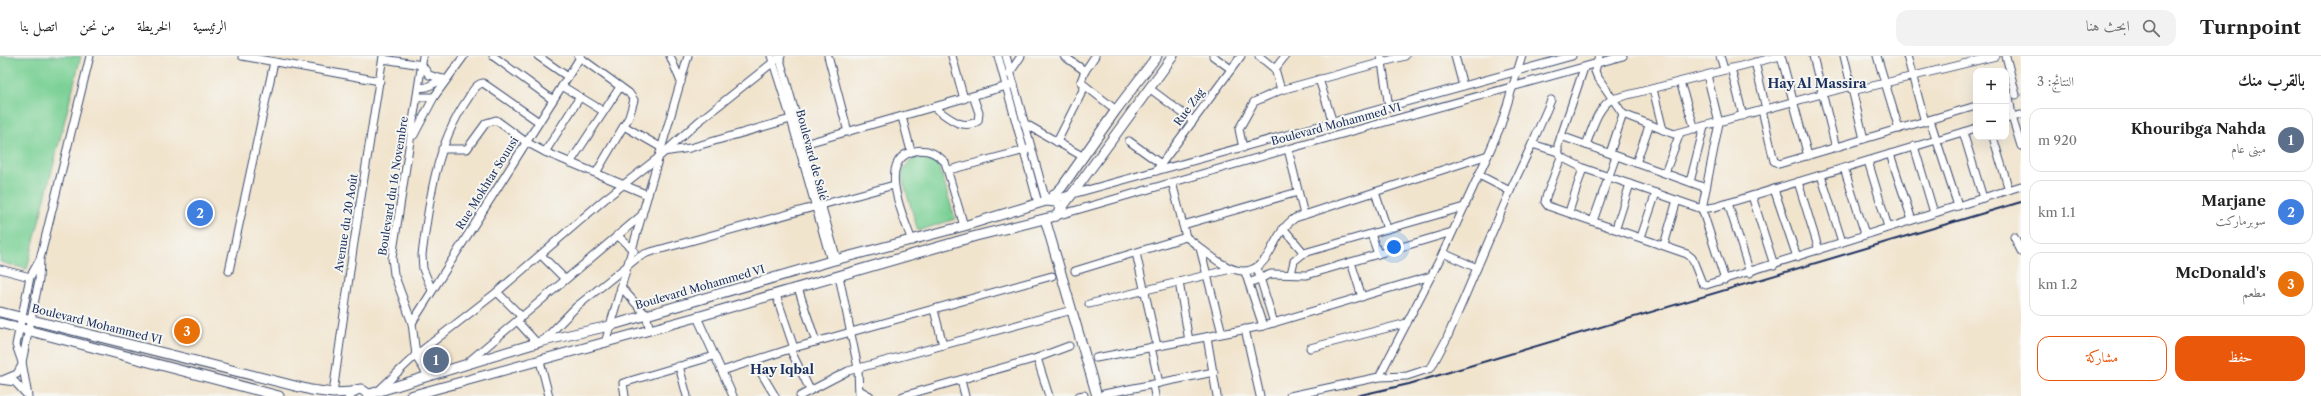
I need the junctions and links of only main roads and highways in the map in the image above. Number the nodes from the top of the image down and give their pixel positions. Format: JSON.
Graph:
{"nodes":[{"id":1,"x":1157,"y":56,"type":"edge"},
{"id":2,"x":1173,"y":56,"type":"edge"},
{"id":3,"x":1044,"y":202,"type":"junction"},
{"id":4,"x":1058,"y":214,"type":"junction"},
{"id":5,"x":1044,"y":220,"type":"junction"},
{"id":6,"x":0,"y":312,"type":"edge"},
{"id":7,"x":0,"y":323,"type":"edge"},
{"id":8,"x":416,"y":355,"type":"road end"},
{"id":9,"x":429,"y":375,"type":"junction"},
{"id":10,"x":432,"y":393,"type":"edge"},
{"id":11,"x":350,"y":394,"type":"edge"},
{"id":12,"x":374,"y":394,"type":"edge"},
{"id":13,"x":1100,"y":395,"type":"edge"},
{"id":14,"x":279,"y":396,"type":"edge"},
{"id":15,"x":410,"y":396,"type":"edge"}],
"edges":[{"from":1,"to":3,"type":"main road"},
{"from":2,"to":4,"type":"main road"},
{"from":3,"to":4,"type":"main road"},
{"from":3,"to":5,"type":"main road"},
{"from":3,"to":9,"type":"main road","name":"Boulevard Mohammed VI"},
{"from":4,"to":5,"type":"main road"},
{"from":5,"to":10,"type":"main road"},
{"from":5,"to":13,"type":"main road"},
{"from":6,"to":11,"type":"main road","name":"Boulevard Mohammed VI"},
{"from":7,"to":14,"type":"main road","name":"Boulevard Mohammed VI"},
{"from":8,"to":9,"type":"main road"},
{"from":9,"to":12,"type":"main road","name":"Boulevard Mohammed VI"},
{"from":10,"to":15,"type":"main road"},
{"from":11,"to":12,"type":"main road","name":"Boulevard Mohammed VI"}]}
